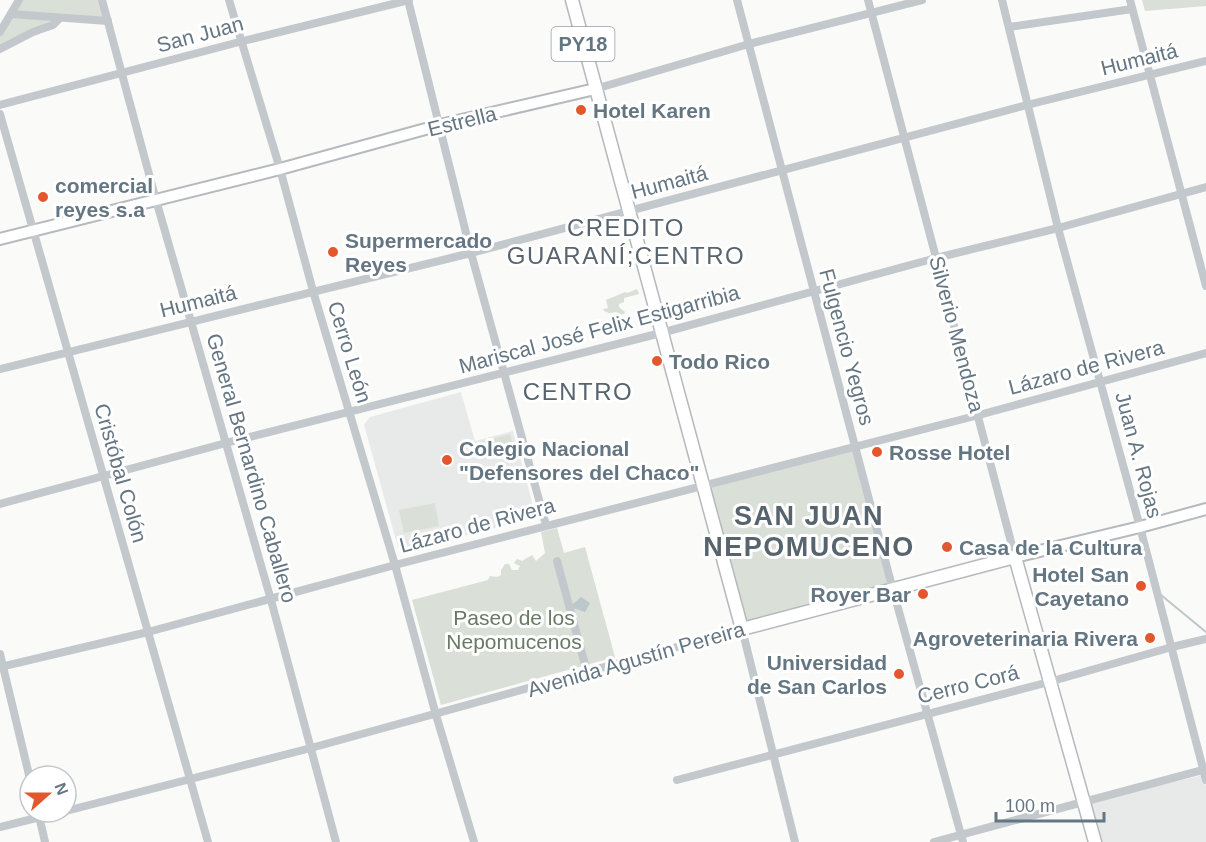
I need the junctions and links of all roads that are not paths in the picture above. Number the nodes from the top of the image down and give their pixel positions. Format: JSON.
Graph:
{"nodes":[{"id":1,"x":19,"y":0,"type":"edge"},
{"id":2,"x":102,"y":0,"type":"edge"},
{"id":3,"x":229,"y":0,"type":"edge"},
{"id":4,"x":408,"y":0,"type":"edge"},
{"id":5,"x":572,"y":0,"type":"edge"},
{"id":6,"x":737,"y":0,"type":"edge"},
{"id":7,"x":868,"y":0,"type":"edge"},
{"id":8,"x":922,"y":0,"type":"edge"},
{"id":9,"x":1002,"y":0,"type":"edge"},
{"id":10,"x":1130,"y":0,"type":"edge"},
{"id":11,"x":1132,"y":9,"type":"junction"},
{"id":12,"x":11,"y":14,"type":"junction"},
{"id":13,"x":871,"y":14,"type":"junction"},
{"id":14,"x":60,"y":18,"type":"junction"},
{"id":15,"x":108,"y":21,"type":"junction"},
{"id":16,"x":1009,"y":27,"type":"junction"},
{"id":17,"x":0,"y":32,"type":"edge"},
{"id":18,"x":243,"y":41,"type":"junction"},
{"id":19,"x":749,"y":44,"type":"junction"},
{"id":20,"x":0,"y":49,"type":"edge"},
{"id":21,"x":1206,"y":61,"type":"edge"},
{"id":22,"x":122,"y":73,"type":"junction"},
{"id":23,"x":1151,"y":75,"type":"junction"},
{"id":24,"x":595,"y":89,"type":"junction"},
{"id":25,"x":0,"y":105,"type":"edge"},
{"id":26,"x":1027,"y":105,"type":"junction"},
{"id":27,"x":0,"y":114,"type":"edge"},
{"id":28,"x":440,"y":125,"type":"junction"},
{"id":29,"x":904,"y":137,"type":"junction"},
{"id":30,"x":280,"y":169,"type":"junction"},
{"id":31,"x":781,"y":170,"type":"junction"},
{"id":32,"x":1206,"y":187,"type":"edge"},
{"id":33,"x":1181,"y":194,"type":"junction"},
{"id":34,"x":156,"y":200,"type":"junction"},
{"id":35,"x":628,"y":212,"type":"junction"},
{"id":36,"x":1058,"y":228,"type":"junction"},
{"id":37,"x":32,"y":230,"type":"junction"},
{"id":38,"x":0,"y":238,"type":"edge"},
{"id":39,"x":471,"y":253,"type":"junction"},
{"id":40,"x":936,"y":258,"type":"junction"},
{"id":41,"x":1206,"y":286,"type":"edge"},
{"id":42,"x":313,"y":291,"type":"junction"},
{"id":43,"x":813,"y":291,"type":"junction"},
{"id":44,"x":191,"y":322,"type":"junction"},
{"id":45,"x":661,"y":333,"type":"junction"},
{"id":46,"x":67,"y":352,"type":"junction"},
{"id":47,"x":1206,"y":353,"type":"edge"},
{"id":48,"x":0,"y":369,"type":"edge"},
{"id":49,"x":503,"y":373,"type":"junction"},
{"id":50,"x":1100,"y":381,"type":"junction"},
{"id":51,"x":350,"y":412,"type":"junction"},
{"id":52,"x":979,"y":415,"type":"junction"},
{"id":53,"x":226,"y":443,"type":"junction"},
{"id":54,"x":856,"y":447,"type":"junction"},
{"id":55,"x":104,"y":477,"type":"junction"},
{"id":56,"x":703,"y":484,"type":"junction"},
{"id":57,"x":0,"y":504,"type":"edge"},
{"id":58,"x":1206,"y":509,"type":"edge"},
{"id":59,"x":546,"y":525,"type":"junction"},
{"id":60,"x":1140,"y":527,"type":"junction"},
{"id":61,"x":1015,"y":557,"type":"junction"},
{"id":62,"x":557,"y":561,"type":"dead end"},
{"id":63,"x":395,"y":565,"type":"junction"},
{"id":64,"x":893,"y":590,"type":"junction"},
{"id":65,"x":271,"y":600,"type":"junction"},
{"id":66,"x":742,"y":629,"type":"junction"},
{"id":67,"x":148,"y":632,"type":"junction"},
{"id":68,"x":1206,"y":639,"type":"edge"},
{"id":69,"x":1172,"y":647,"type":"junction"},
{"id":70,"x":0,"y":654,"type":"edge"},
{"id":71,"x":1,"y":667,"type":"edge"},
{"id":72,"x":587,"y":672,"type":"junction"},
{"id":73,"x":1049,"y":682,"type":"junction"},
{"id":74,"x":927,"y":713,"type":"junction"},
{"id":75,"x":435,"y":715,"type":"junction"},
{"id":76,"x":311,"y":748,"type":"junction"},
{"id":77,"x":773,"y":754,"type":"junction"},
{"id":78,"x":26,"y":764,"type":"edge"},
{"id":79,"x":1205,"y":769,"type":"edge"},
{"id":80,"x":191,"y":779,"type":"junction"},
{"id":81,"x":676,"y":780,"type":"dead end"},
{"id":82,"x":1206,"y":780,"type":"edge"},
{"id":83,"x":1084,"y":802,"type":"junction"},
{"id":84,"x":78,"y":807,"type":"edge"},
{"id":85,"x":18,"y":821,"type":"edge"},
{"id":86,"x":41,"y":824,"type":"edge"},
{"id":87,"x":0,"y":827,"type":"edge"},
{"id":88,"x":962,"y":838,"type":"edge"},
{"id":89,"x":45,"y":842,"type":"edge"},
{"id":90,"x":208,"y":842,"type":"edge"},
{"id":91,"x":336,"y":842,"type":"edge"},
{"id":92,"x":474,"y":842,"type":"edge"},
{"id":93,"x":795,"y":842,"type":"edge"},
{"id":94,"x":934,"y":842,"type":"edge"},
{"id":95,"x":1095,"y":842,"type":"edge"}],
"edges":[{"from":1,"to":12,"type":"street"},
{"from":2,"to":15,"type":"street","name":"General Bernardino Caballero"},
{"from":3,"to":18,"type":"street","name":"Cerro León"},
{"from":4,"to":18,"type":"street","name":"San Juan"},
{"from":4,"to":28,"type":"street"},
{"from":5,"to":24,"type":"highway","number":"PY18"},
{"from":6,"to":19,"type":"street","name":"Fulgencio Yegros"},
{"from":7,"to":13,"type":"street","name":"Silverio Mendoza"},
{"from":8,"to":13,"type":"street","name":"Estrella"},
{"from":9,"to":16,"type":"street","name":"Juan A. Rojas"},
{"from":10,"to":11,"type":"street"},
{"from":11,"to":16,"type":"street"},
{"from":11,"to":23,"type":"street"},
{"from":12,"to":14,"type":"street"},
{"from":12,"to":17,"type":"street"},
{"from":13,"to":19,"type":"street","name":"Estrella"},
{"from":13,"to":29,"type":"street","name":"Silverio Mendoza"},
{"from":14,"to":15,"type":"street"},
{"from":14,"to":20,"type":"street"},
{"from":15,"to":22,"type":"street","name":"General Bernardino Caballero"},
{"from":16,"to":26,"type":"street","name":"Juan A. Rojas"},
{"from":18,"to":22,"type":"street","name":"San Juan"},
{"from":18,"to":30,"type":"street","name":"Cerro León"},
{"from":19,"to":24,"type":"street","name":"Estrella"},
{"from":19,"to":31,"type":"street","name":"Fulgencio Yegros"},
{"from":21,"to":23,"type":"street","name":"Humaitá"},
{"from":22,"to":25,"type":"street","name":"San Juan"},
{"from":22,"to":34,"type":"street","name":"General Bernardino Caballero"},
{"from":23,"to":26,"type":"street","name":"Humaitá"},
{"from":23,"to":33,"type":"street"},
{"from":24,"to":28,"type":"main road","name":"Estrella"},
{"from":24,"to":35,"type":"highway","number":"PY18"},
{"from":26,"to":29,"type":"street","name":"Humaitá"},
{"from":26,"to":36,"type":"street","name":"Juan A. Rojas"},
{"from":27,"to":37,"type":"street","name":"Cristóbal Colón"},
{"from":28,"to":30,"type":"main road","name":"Estrella"},
{"from":28,"to":39,"type":"street"},
{"from":29,"to":31,"type":"street","name":"Humaitá"},
{"from":29,"to":40,"type":"street","name":"Silverio Mendoza"},
{"from":30,"to":34,"type":"main road","name":"Estrella"},
{"from":30,"to":42,"type":"street","name":"Cerro León"},
{"from":31,"to":35,"type":"street","name":"Humaitá"},
{"from":31,"to":43,"type":"street","name":"Fulgencio Yegros"},
{"from":32,"to":33,"type":"street","name":"Mariscal José Felix Estigarribia"},
{"from":33,"to":36,"type":"street","name":"Mariscal José Felix Estigarribia"},
{"from":33,"to":41,"type":"street"},
{"from":34,"to":37,"type":"main road","name":"Estrella"},
{"from":34,"to":44,"type":"street","name":"General Bernardino Caballero"},
{"from":35,"to":39,"type":"street","name":"Humaitá"},
{"from":35,"to":45,"type":"highway","number":"PY18"},
{"from":36,"to":40,"type":"street","name":"Mariscal José Felix Estigarribia"},
{"from":36,"to":50,"type":"street","name":"Juan A. Rojas"},
{"from":37,"to":38,"type":"main road","name":"Estrella"},
{"from":37,"to":46,"type":"street","name":"Cristóbal Colón"},
{"from":39,"to":42,"type":"street","name":"Humaitá"},
{"from":39,"to":49,"type":"street"},
{"from":40,"to":43,"type":"street","name":"Mariscal José Felix Estigarribia"},
{"from":40,"to":52,"type":"street","name":"Silverio Mendoza"},
{"from":42,"to":44,"type":"street","name":"Humaitá"},
{"from":42,"to":51,"type":"street","name":"Cerro León"},
{"from":43,"to":45,"type":"street","name":"Mariscal José Felix Estigarribia"},
{"from":43,"to":54,"type":"street","name":"Fulgencio Yegros"},
{"from":44,"to":46,"type":"street","name":"Humaitá"},
{"from":44,"to":53,"type":"street","name":"General Bernardino Caballero"},
{"from":45,"to":49,"type":"street","name":"Mariscal José Felix Estigarribia"},
{"from":45,"to":56,"type":"highway","number":"PY18"},
{"from":46,"to":48,"type":"street","name":"Humaitá"},
{"from":46,"to":55,"type":"street","name":"Cristóbal Colón"},
{"from":47,"to":50,"type":"street","name":"Lázaro de Rivera"},
{"from":49,"to":51,"type":"street","name":"Mariscal José Felix Estigarribia"},
{"from":49,"to":59,"type":"street"},
{"from":50,"to":52,"type":"street","name":"Lázaro de Rivera"},
{"from":50,"to":60,"type":"street","name":"Juan A. Rojas"},
{"from":51,"to":53,"type":"street","name":"Mariscal José Felix Estigarribia"},
{"from":51,"to":63,"type":"street","name":"Cerro León"},
{"from":52,"to":54,"type":"street","name":"Lázaro de Rivera"},
{"from":52,"to":61,"type":"street","name":"Silverio Mendoza"},
{"from":53,"to":55,"type":"street","name":"Mariscal José Felix Estigarribia"},
{"from":53,"to":65,"type":"street","name":"General Bernardino Caballero"},
{"from":54,"to":56,"type":"street","name":"Lázaro de Rivera"},
{"from":54,"to":64,"type":"street","name":"Fulgencio Yegros"},
{"from":55,"to":57,"type":"street","name":"Mariscal José Felix Estigarribia"},
{"from":55,"to":67,"type":"street","name":"Cristóbal Colón"},
{"from":56,"to":59,"type":"street","name":"Lázaro de Rivera"},
{"from":56,"to":66,"type":"highway"},
{"from":58,"to":60,"type":"main road","name":"Avenida Agustín Pereira"},
{"from":59,"to":63,"type":"street","name":"Lázaro de Rivera"},
{"from":60,"to":61,"type":"main road","name":"Avenida Agustín Pereira"},
{"from":60,"to":69,"type":"street","name":"Juan A. Rojas"},
{"from":61,"to":64,"type":"highway","name":"Avenida Agustín Pereira"},
{"from":61,"to":73,"type":"highway","name":"Silverio Mendoza"},
{"from":62,"to":72,"type":"street"},
{"from":63,"to":65,"type":"street","name":"Lázaro de Rivera"},
{"from":63,"to":75,"type":"street","name":"Cerro León"},
{"from":64,"to":66,"type":"highway","name":"Avenida Agustín Pereira"},
{"from":64,"to":74,"type":"street","name":"Fulgencio Yegros"},
{"from":65,"to":67,"type":"street","name":"Lázaro de Rivera"},
{"from":65,"to":76,"type":"street","name":"General Bernardino Caballero"},
{"from":66,"to":72,"type":"street","name":"Avenida Agustín Pereira"},
{"from":66,"to":77,"type":"street"},
{"from":67,"to":71,"type":"street","name":"Lázaro de Rivera"},
{"from":67,"to":80,"type":"street","name":"Cristóbal Colón"},
{"from":68,"to":69,"type":"street","name":"Cerro Corá"},
{"from":69,"to":73,"type":"street","name":"Cerro Corá"},
{"from":69,"to":79,"type":"street","name":"Juan A. Rojas"},
{"from":70,"to":71,"type":"street"},
{"from":71,"to":78,"type":"street"},
{"from":72,"to":75,"type":"street","name":"Avenida Agustín Pereira"},
{"from":73,"to":74,"type":"street","name":"Cerro Corá"},
{"from":73,"to":83,"type":"highway","name":"Silverio Mendoza"},
{"from":74,"to":77,"type":"street","name":"Cerro Corá"},
{"from":74,"to":88,"type":"street","name":"Fulgencio Yegros"},
{"from":75,"to":76,"type":"street","name":"Avenida Agustín Pereira"},
{"from":75,"to":92,"type":"street","name":"Cerro León"},
{"from":76,"to":80,"type":"street","name":"Avenida Agustín Pereira"},
{"from":76,"to":91,"type":"street","name":"General Bernardino Caballero"},
{"from":77,"to":81,"type":"street","name":"Cerro Corá"},
{"from":77,"to":93,"type":"street"},
{"from":79,"to":82,"type":"street","name":"Juan A. Rojas"},
{"from":79,"to":83,"type":"street"},
{"from":80,"to":84,"type":"street","name":"Avenida Agustín Pereira"},
{"from":80,"to":90,"type":"street","name":"Cristóbal Colón"},
{"from":83,"to":88,"type":"street"},
{"from":83,"to":95,"type":"highway","name":"Silverio Mendoza"},
{"from":85,"to":87,"type":"street"},
{"from":86,"to":89,"type":"street"},
{"from":88,"to":94,"type":"street"}]}
